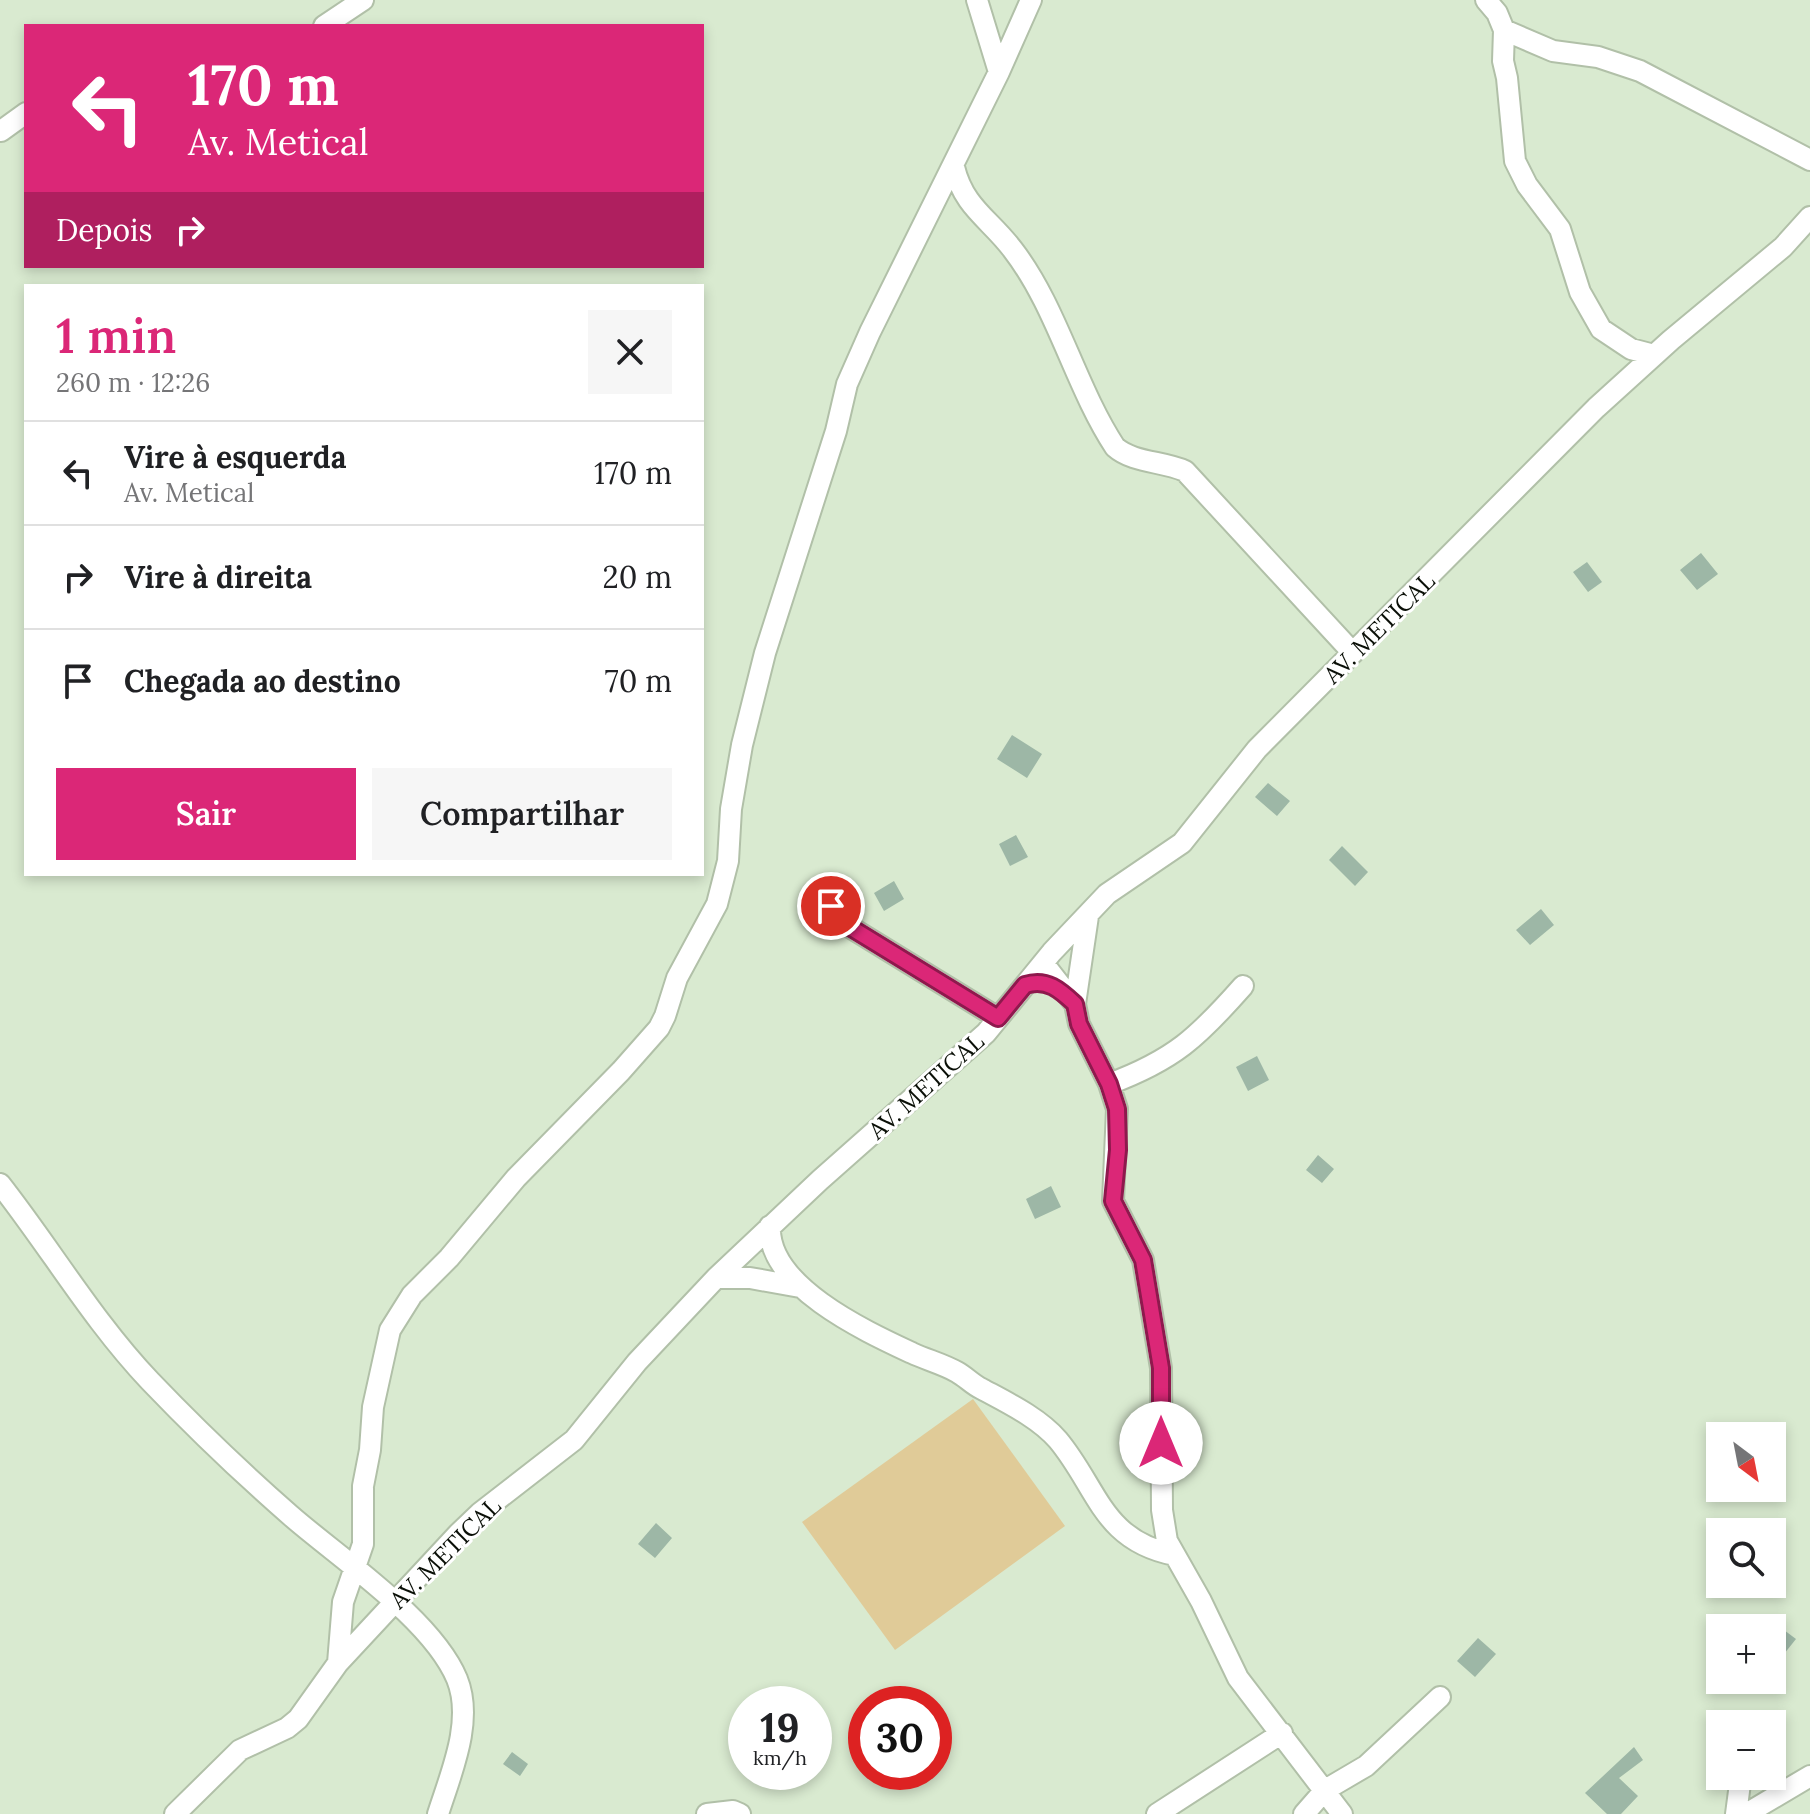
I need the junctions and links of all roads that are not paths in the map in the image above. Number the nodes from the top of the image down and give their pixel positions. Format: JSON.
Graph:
{"nodes":[{"id":1,"x":363,"y":0,"type":"edge"},
{"id":2,"x":977,"y":0,"type":"edge"},
{"id":3,"x":1031,"y":0,"type":"edge"},
{"id":4,"x":1486,"y":0,"type":"edge"},
{"id":5,"x":327,"y":24,"type":"edge"},
{"id":6,"x":1504,"y":30,"type":"junction"},
{"id":7,"x":999,"y":72,"type":"junction"},
{"id":8,"x":24,"y":114,"type":"edge"},
{"id":9,"x":1,"y":131,"type":"edge"},
{"id":10,"x":1810,"y":160,"type":"edge"},
{"id":11,"x":954,"y":167,"type":"junction"},
{"id":12,"x":1810,"y":217,"type":"edge"},
{"id":13,"x":1654,"y":355,"type":"junction"},
{"id":14,"x":1353,"y":653,"type":"junction"},
{"id":15,"x":831,"y":906,"type":"dead end"},
{"id":16,"x":1088,"y":916,"type":"junction"},
{"id":17,"x":1043,"y":963,"type":"junction"},
{"id":18,"x":1025,"y":985,"type":"junction"},
{"id":19,"x":1243,"y":986,"type":"dead end"},
{"id":20,"x":1068,"y":998,"type":"junction"},
{"id":21,"x":998,"y":1018,"type":"junction"},
{"id":22,"x":1109,"y":1084,"type":"junction"},
{"id":23,"x":0,"y":1184,"type":"edge"},
{"id":24,"x":770,"y":1226,"type":"junction"},
{"id":25,"x":716,"y":1278,"type":"junction"},
{"id":26,"x":800,"y":1287,"type":"junction"},
{"id":27,"x":1175,"y":1555,"type":"junction"},
{"id":28,"x":355,"y":1570,"type":"junction"},
{"id":29,"x":394,"y":1603,"type":"junction"},
{"id":30,"x":338,"y":1663,"type":"junction"},
{"id":31,"x":1440,"y":1697,"type":"dead end"},
{"id":32,"x":1282,"y":1733,"type":"junction"},
{"id":33,"x":1810,"y":1776,"type":"edge"},
{"id":34,"x":1325,"y":1790,"type":"junction"},
{"id":35,"x":1739,"y":1790,"type":"edge"},
{"id":36,"x":175,"y":1814,"type":"edge"},
{"id":37,"x":438,"y":1814,"type":"edge"},
{"id":38,"x":707,"y":1814,"type":"edge"},
{"id":39,"x":740,"y":1814,"type":"edge"},
{"id":40,"x":1157,"y":1814,"type":"edge"},
{"id":41,"x":1304,"y":1814,"type":"edge"},
{"id":42,"x":1342,"y":1814,"type":"edge"},
{"id":43,"x":1736,"y":1814,"type":"edge"},
{"id":44,"x":1746,"y":1814,"type":"edge"}],
"edges":[{"from":1,"to":5,"type":"street"},
{"from":2,"to":7,"type":"street"},
{"from":3,"to":7,"type":"street"},
{"from":4,"to":6,"type":"street"},
{"from":6,"to":10,"type":"street"},
{"from":6,"to":13,"type":"street"},
{"from":7,"to":11,"type":"street"},
{"from":8,"to":9,"type":"street"},
{"from":11,"to":14,"type":"street"},
{"from":11,"to":28,"type":"street"},
{"from":12,"to":13,"type":"street","name":"AV. METICAL"},
{"from":13,"to":14,"type":"street","name":"AV. METICAL"},
{"from":14,"to":16,"type":"street","name":"AV. METICAL"},
{"from":15,"to":21,"type":"street"},
{"from":16,"to":17,"type":"street","name":"AV. METICAL"},
{"from":16,"to":20,"type":"street"},
{"from":17,"to":18,"type":"street","name":"AV. METICAL"},
{"from":17,"to":20,"type":"street"},
{"from":18,"to":20,"type":"street"},
{"from":18,"to":21,"type":"street","name":"AV. METICAL"},
{"from":19,"to":22,"type":"street"},
{"from":20,"to":22,"type":"street"},
{"from":21,"to":24,"type":"street","name":"AV. METICAL"},
{"from":22,"to":27,"type":"street"},
{"from":23,"to":28,"type":"street"},
{"from":24,"to":25,"type":"street","name":"AV. METICAL"},
{"from":24,"to":26,"type":"street"},
{"from":25,"to":26,"type":"street"},
{"from":25,"to":29,"type":"street","name":"AV. METICAL"},
{"from":26,"to":27,"type":"street"},
{"from":27,"to":32,"type":"street"},
{"from":28,"to":29,"type":"street"},
{"from":28,"to":30,"type":"street"},
{"from":29,"to":30,"type":"street","name":"AV. METICAL"},
{"from":29,"to":37,"type":"street"},
{"from":30,"to":36,"type":"street","name":"AV. METICAL"},
{"from":31,"to":34,"type":"street"},
{"from":32,"to":34,"type":"street"},
{"from":32,"to":40,"type":"street"},
{"from":33,"to":44,"type":"street"},
{"from":34,"to":41,"type":"street"},
{"from":34,"to":42,"type":"street"},
{"from":35,"to":43,"type":"street"},
{"from":38,"to":39,"type":"street"}]}
